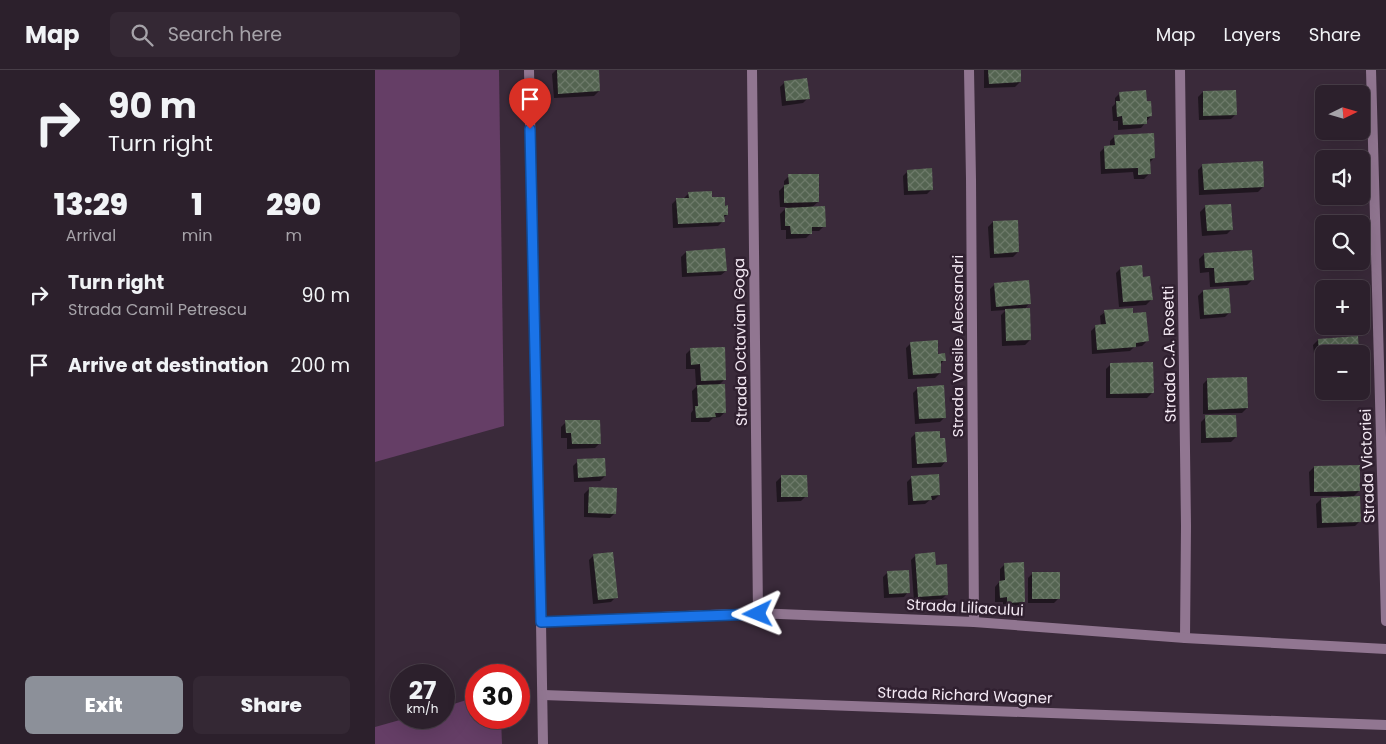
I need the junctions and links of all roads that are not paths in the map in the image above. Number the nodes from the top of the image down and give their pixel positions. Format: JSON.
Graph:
{"nodes":[{"id":1,"x":529,"y":70,"type":"edge"},
{"id":2,"x":752,"y":70,"type":"edge"},
{"id":3,"x":969,"y":70,"type":"edge"},
{"id":4,"x":1180,"y":70,"type":"edge"},
{"id":5,"x":1371,"y":70,"type":"edge"},
{"id":6,"x":758,"y":614,"type":"junction"},
{"id":7,"x":1386,"y":621,"type":"edge"},
{"id":8,"x":541,"y":622,"type":"junction"},
{"id":9,"x":974,"y":622,"type":"junction"},
{"id":10,"x":1185,"y":638,"type":"junction"},
{"id":11,"x":1386,"y":649,"type":"edge"},
{"id":12,"x":543,"y":695,"type":"junction"},
{"id":13,"x":1386,"y":725,"type":"edge"},
{"id":14,"x":543,"y":744,"type":"edge"}],
"edges":[{"from":1,"to":8,"type":"street"},
{"from":2,"to":6,"type":"street","name":"Strada Octavian Goga"},
{"from":3,"to":9,"type":"street","name":"Strada Vasile Alecsandri"},
{"from":4,"to":10,"type":"street","name":"Strada C.A. Rosetti"},
{"from":5,"to":7,"type":"street","name":"Strada Victoriei"},
{"from":6,"to":8,"type":"street","name":"Strada Liliacului"},
{"from":6,"to":9,"type":"street","name":"Strada Liliacului"},
{"from":8,"to":12,"type":"street"},
{"from":9,"to":10,"type":"street","name":"Strada Liliacului"},
{"from":10,"to":11,"type":"street","name":"Strada Liliacului"},
{"from":12,"to":13,"type":"street","name":"Strada Richard Wagner"},
{"from":12,"to":14,"type":"street"}]}
